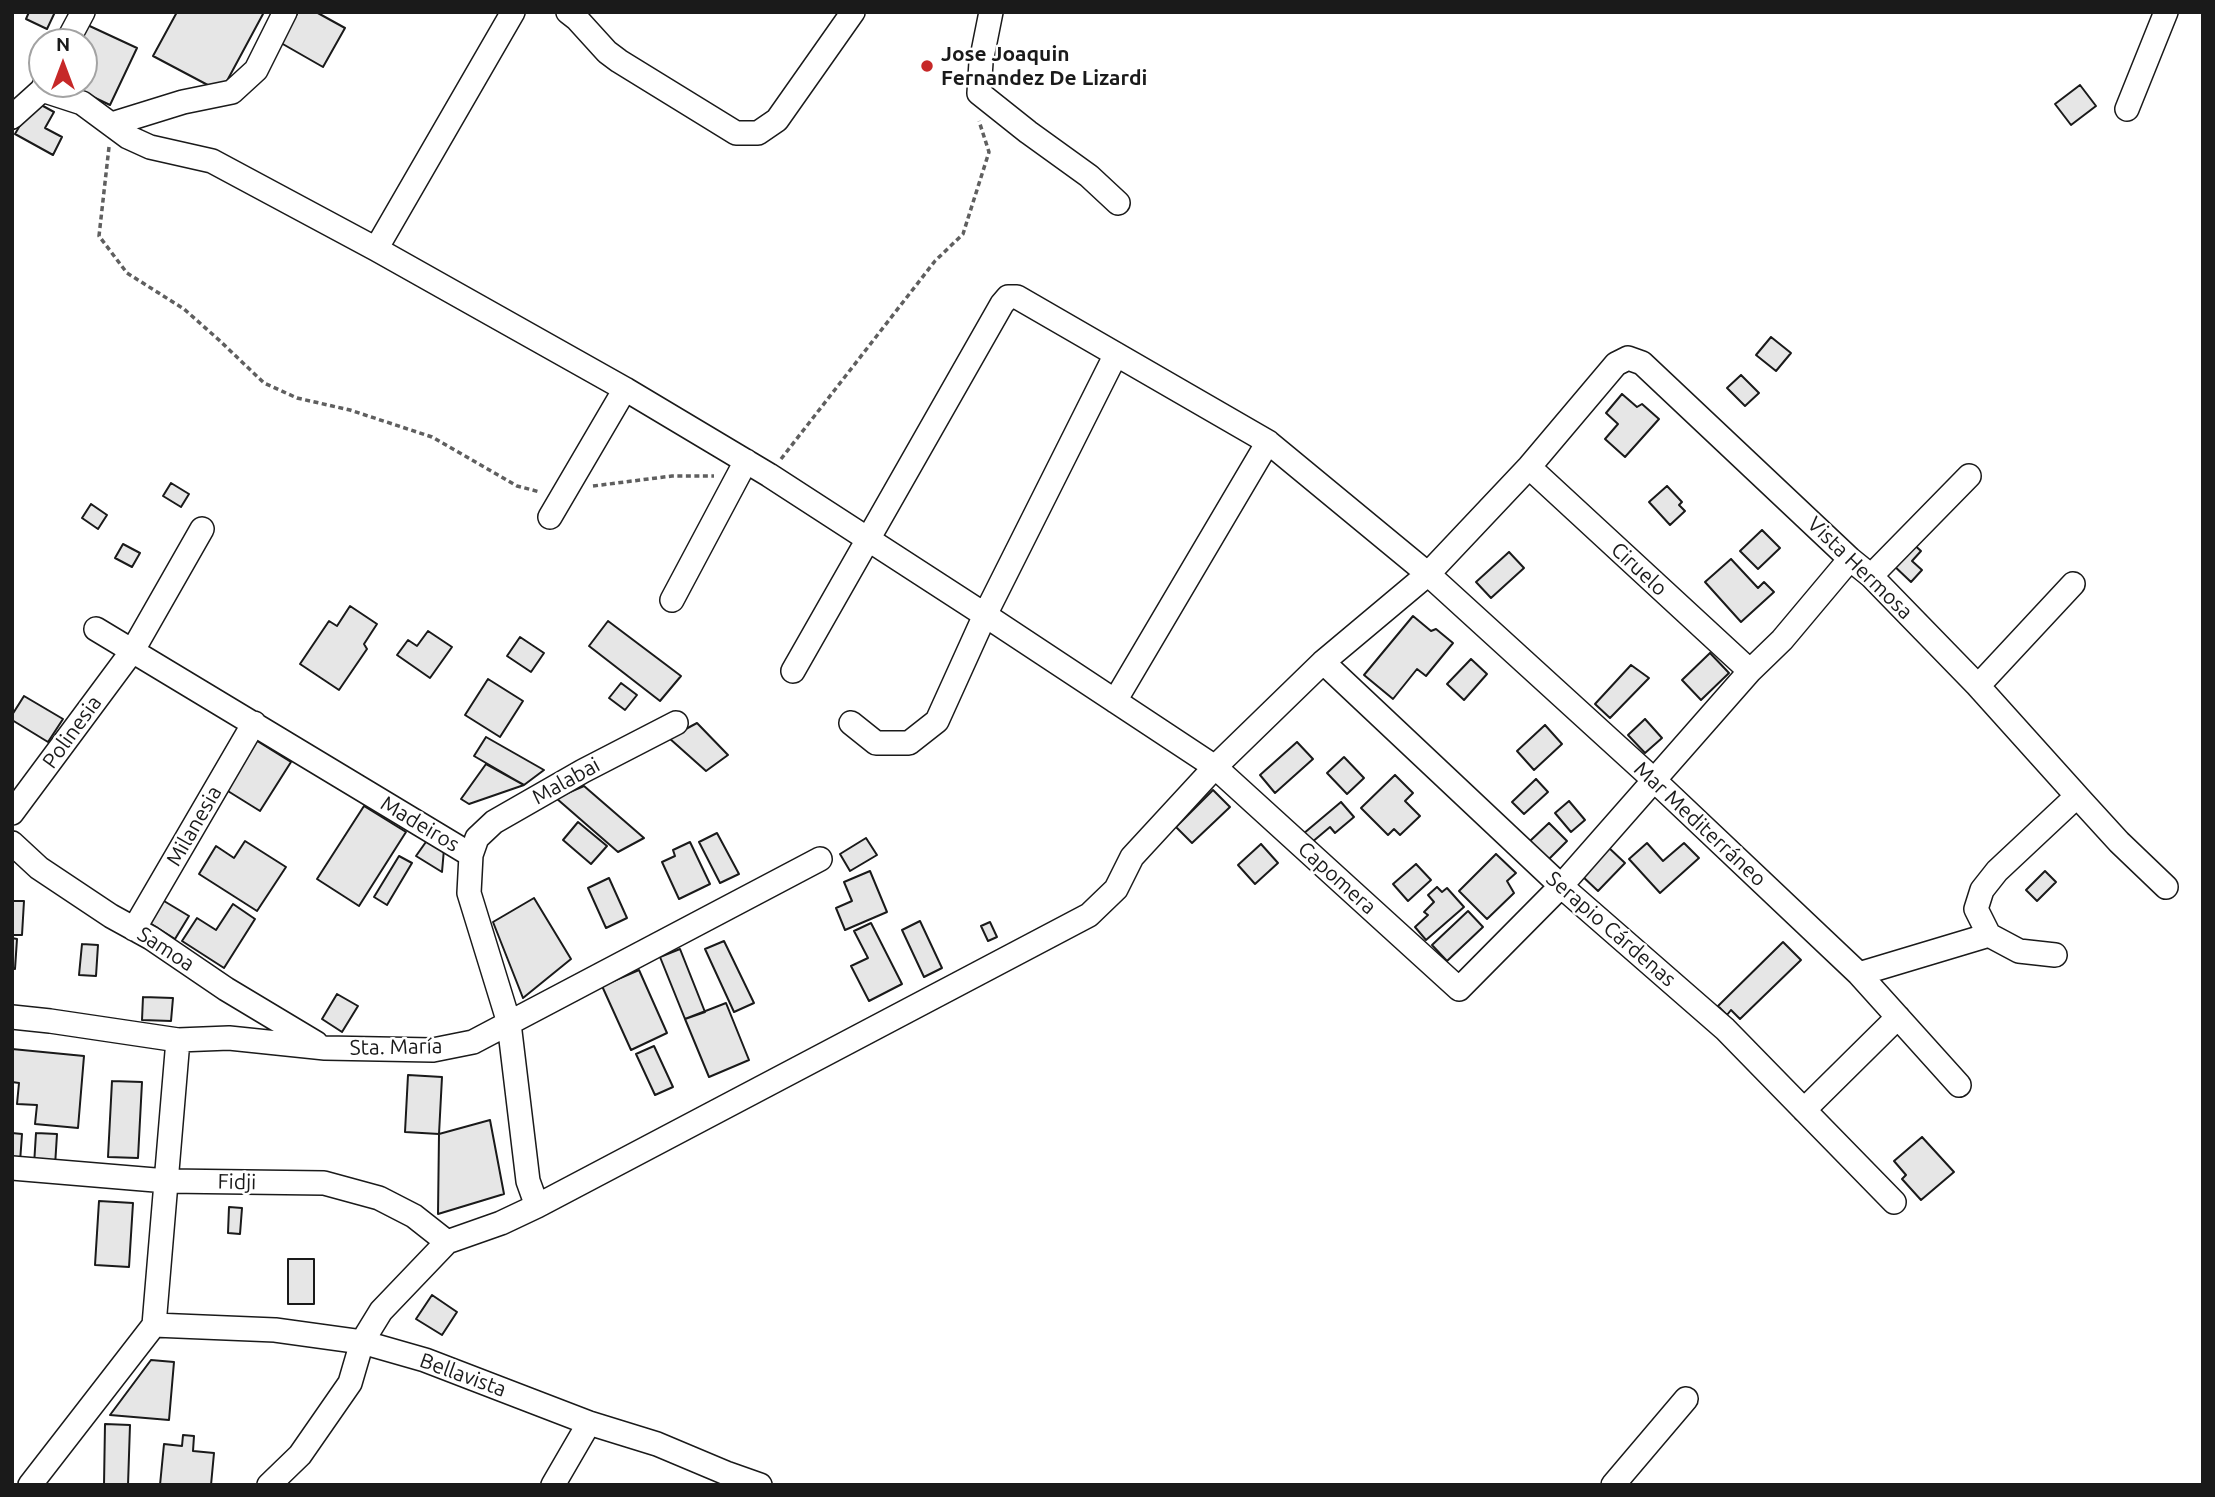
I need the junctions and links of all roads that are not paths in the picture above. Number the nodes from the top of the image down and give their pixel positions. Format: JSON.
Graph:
{"nodes":[{"id":1,"x":83,"y":12,"type":"edge"},
{"id":2,"x":285,"y":12,"type":"edge"},
{"id":3,"x":513,"y":12,"type":"edge"},
{"id":4,"x":568,"y":12,"type":"edge"},
{"id":5,"x":853,"y":12,"type":"edge"},
{"id":6,"x":991,"y":12,"type":"edge"},
{"id":7,"x":2166,"y":12,"type":"edge"},
{"id":8,"x":74,"y":28,"type":"edge"},
{"id":9,"x":32,"y":98,"type":"edge"},
{"id":10,"x":70,"y":98,"type":"edge"},
{"id":11,"x":2127,"y":109,"type":"dead end"},
{"id":12,"x":12,"y":117,"type":"edge"},
{"id":13,"x":111,"y":124,"type":"junction"},
{"id":14,"x":1118,"y":203,"type":"dead end"},
{"id":15,"x":376,"y":249,"type":"junction"},
{"id":16,"x":1116,"y":354,"type":"junction"},
{"id":17,"x":625,"y":389,"type":"junction"},
{"id":18,"x":1268,"y":442,"type":"junction"},
{"id":19,"x":1529,"y":467,"type":"junction"},
{"id":20,"x":742,"y":468,"type":"junction"},
{"id":21,"x":1969,"y":476,"type":"dead end"},
{"id":22,"x":550,"y":517,"type":"dead end"},
{"id":23,"x":202,"y":528,"type":"dead end"},
{"id":24,"x":867,"y":538,"type":"junction"},
{"id":25,"x":1850,"y":559,"type":"junction"},
{"id":26,"x":1429,"y":574,"type":"junction"},
{"id":27,"x":1871,"y":576,"type":"junction"},
{"id":28,"x":2073,"y":584,"type":"dead end"},
{"id":29,"x":672,"y":600,"type":"dead end"},
{"id":30,"x":985,"y":615,"type":"junction"},
{"id":31,"x":96,"y":629,"type":"dead end"},
{"id":32,"x":133,"y":650,"type":"junction"},
{"id":33,"x":1324,"y":662,"type":"junction"},
{"id":34,"x":793,"y":671,"type":"dead end"},
{"id":35,"x":1750,"y":671,"type":"junction"},
{"id":36,"x":1978,"y":686,"type":"junction"},
{"id":37,"x":1115,"y":701,"type":"junction"},
{"id":38,"x":254,"y":723,"type":"junction"},
{"id":39,"x":676,"y":723,"type":"dead end"},
{"id":40,"x":851,"y":723,"type":"dead end"},
{"id":41,"x":1215,"y":767,"type":"junction"},
{"id":42,"x":1654,"y":780,"type":"junction"},
{"id":43,"x":2077,"y":796,"type":"junction"},
{"id":44,"x":12,"y":813,"type":"edge"},
{"id":45,"x":12,"y":843,"type":"edge"},
{"id":46,"x":471,"y":855,"type":"junction"},
{"id":47,"x":820,"y":859,"type":"dead end"},
{"id":48,"x":1561,"y":886,"type":"junction"},
{"id":49,"x":2166,"y":887,"type":"dead end"},
{"id":50,"x":134,"y":929,"type":"junction"},
{"id":51,"x":1989,"y":935,"type":"junction"},
{"id":52,"x":2055,"y":955,"type":"dead end"},
{"id":53,"x":1859,"y":974,"type":"junction"},
{"id":54,"x":12,"y":1017,"type":"edge"},
{"id":55,"x":1898,"y":1017,"type":"junction"},
{"id":56,"x":509,"y":1023,"type":"junction"},
{"id":57,"x":178,"y":1040,"type":"junction"},
{"id":58,"x":325,"y":1048,"type":"junction"},
{"id":59,"x":1959,"y":1085,"type":"dead end"},
{"id":60,"x":1804,"y":1110,"type":"junction"},
{"id":61,"x":12,"y":1168,"type":"edge"},
{"id":62,"x":167,"y":1181,"type":"junction"},
{"id":63,"x":1894,"y":1202,"type":"dead end"},
{"id":64,"x":537,"y":1206,"type":"junction"},
{"id":65,"x":447,"y":1242,"type":"junction"},
{"id":66,"x":154,"y":1325,"type":"junction"},
{"id":67,"x":362,"y":1342,"type":"junction"},
{"id":68,"x":1686,"y":1399,"type":"dead end"},
{"id":69,"x":589,"y":1423,"type":"junction"},
{"id":70,"x":723,"y":1479,"type":"edge"},
{"id":71,"x":30,"y":1485,"type":"edge"},
{"id":72,"x":269,"y":1485,"type":"edge"},
{"id":73,"x":553,"y":1485,"type":"edge"},
{"id":74,"x":760,"y":1485,"type":"edge"},
{"id":75,"x":1613,"y":1485,"type":"edge"}],
"edges":[{"from":1,"to":8,"type":"street"},
{"from":2,"to":13,"type":"street"},
{"from":3,"to":15,"type":"street"},
{"from":4,"to":5,"type":"street"},
{"from":6,"to":14,"type":"street"},
{"from":7,"to":11,"type":"street"},
{"from":9,"to":12,"type":"street"},
{"from":10,"to":13,"type":"street","name":"Capomera"},
{"from":13,"to":15,"type":"street","name":"Capomera"},
{"from":15,"to":17,"type":"street","name":"Capomera"},
{"from":16,"to":18,"type":"street","name":"Mar Mediterráneo"},
{"from":16,"to":24,"type":"street","name":"Mar Mediterráneo"},
{"from":16,"to":30,"type":"street"},
{"from":17,"to":20,"type":"street","name":"Capomera"},
{"from":17,"to":22,"type":"street"},
{"from":18,"to":26,"type":"street","name":"Mar Mediterráneo"},
{"from":18,"to":37,"type":"street"},
{"from":19,"to":25,"type":"street","name":"Vista Hermosa"},
{"from":19,"to":26,"type":"street"},
{"from":19,"to":35,"type":"street","name":"Ciruelo"},
{"from":20,"to":24,"type":"street","name":"Capomera"},
{"from":20,"to":29,"type":"street"},
{"from":21,"to":27,"type":"street"},
{"from":23,"to":32,"type":"street","name":"Polinesia"},
{"from":24,"to":30,"type":"street","name":"Capomera"},
{"from":24,"to":34,"type":"street"},
{"from":25,"to":27,"type":"street","name":"Vista Hermosa"},
{"from":25,"to":35,"type":"street"},
{"from":26,"to":33,"type":"street"},
{"from":26,"to":42,"type":"street","name":"Mar Mediterráneo"},
{"from":27,"to":36,"type":"street","name":"Vista Hermosa"},
{"from":28,"to":36,"type":"street"},
{"from":30,"to":37,"type":"street","name":"Capomera"},
{"from":30,"to":40,"type":"street"},
{"from":31,"to":32,"type":"street","name":"Madeiros"},
{"from":32,"to":38,"type":"street","name":"Madeiros"},
{"from":32,"to":44,"type":"street","name":"Polinesia"},
{"from":33,"to":41,"type":"street"},
{"from":33,"to":48,"type":"street","name":"Serapio Cárdenas"},
{"from":35,"to":42,"type":"street"},
{"from":36,"to":43,"type":"street","name":"Vista Hermosa"},
{"from":37,"to":41,"type":"street","name":"Capomera"},
{"from":38,"to":46,"type":"street","name":"Madeiros"},
{"from":38,"to":50,"type":"street","name":"Milanesia"},
{"from":39,"to":46,"type":"street","name":"Malabai"},
{"from":41,"to":48,"type":"street","name":"Capomera"},
{"from":41,"to":64,"type":"street"},
{"from":42,"to":48,"type":"street"},
{"from":42,"to":53,"type":"street","name":"Mar Mediterráneo"},
{"from":43,"to":49,"type":"street","name":"Vista Hermosa"},
{"from":43,"to":51,"type":"street"},
{"from":45,"to":50,"type":"street","name":"Samoa"},
{"from":46,"to":56,"type":"street","name":"Madeiros"},
{"from":47,"to":56,"type":"street","name":"Sta. María"},
{"from":48,"to":60,"type":"street","name":"Serapio Cárdenas"},
{"from":50,"to":58,"type":"street","name":"Samoa"},
{"from":51,"to":52,"type":"street"},
{"from":51,"to":53,"type":"street"},
{"from":53,"to":55,"type":"street","name":"Mar Mediterráneo"},
{"from":54,"to":57,"type":"street","name":"Sta. María"},
{"from":55,"to":59,"type":"street","name":"Mar Mediterráneo"},
{"from":55,"to":60,"type":"street"},
{"from":56,"to":58,"type":"street","name":"Sta. María"},
{"from":56,"to":64,"type":"street","name":"Madeiros"},
{"from":57,"to":58,"type":"street","name":"Sta. María"},
{"from":57,"to":62,"type":"street"},
{"from":60,"to":63,"type":"street","name":"Serapio Cárdenas"},
{"from":61,"to":62,"type":"street","name":"Fidji"},
{"from":62,"to":65,"type":"street","name":"Fidji"},
{"from":62,"to":66,"type":"street"},
{"from":64,"to":65,"type":"street"},
{"from":65,"to":67,"type":"street"},
{"from":66,"to":67,"type":"street","name":"Bellavista"},
{"from":66,"to":71,"type":"street"},
{"from":67,"to":69,"type":"street","name":"Bellavista"},
{"from":67,"to":72,"type":"street"},
{"from":68,"to":75,"type":"street"},
{"from":69,"to":70,"type":"street","name":"Bellavista"},
{"from":69,"to":73,"type":"street"},
{"from":70,"to":74,"type":"street","name":"Bellavista"}]}
